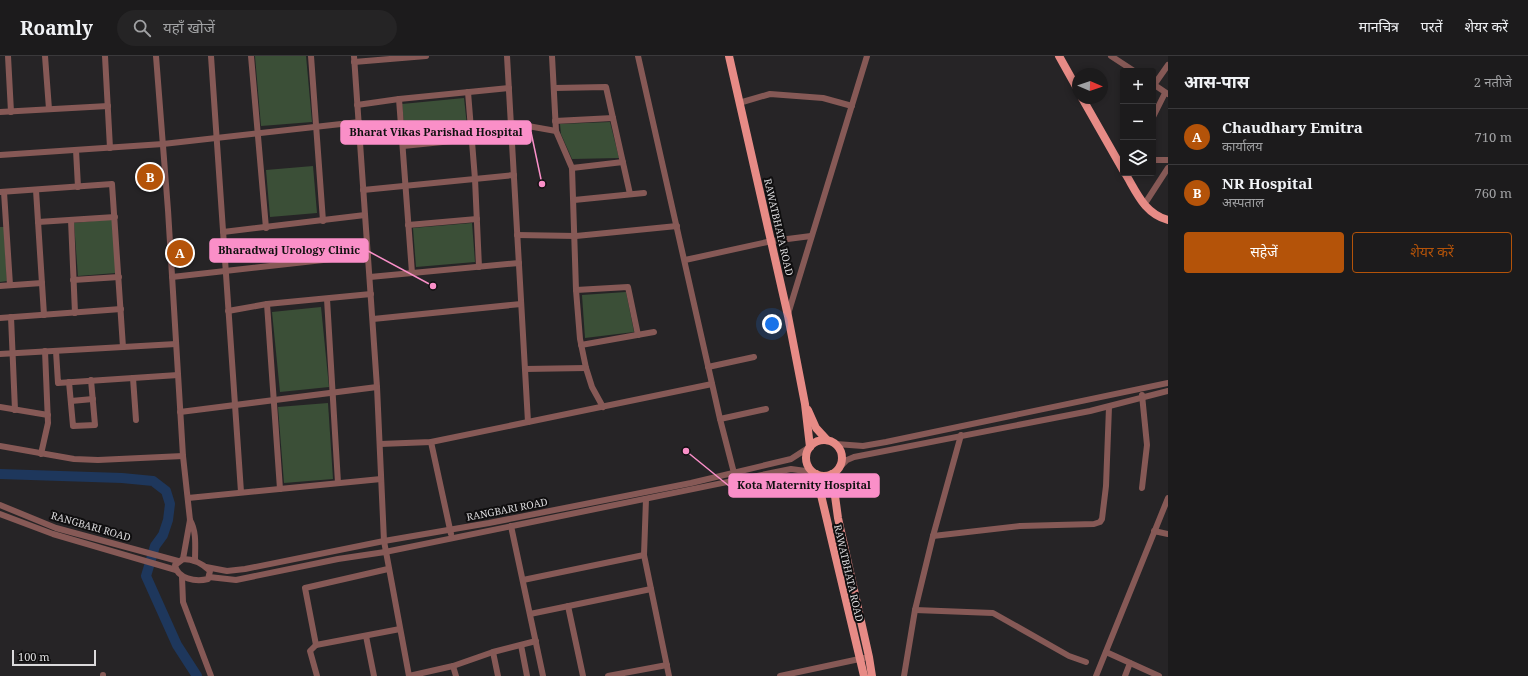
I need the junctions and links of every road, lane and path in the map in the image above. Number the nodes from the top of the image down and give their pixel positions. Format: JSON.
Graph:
{"nodes":[{"id":1,"x":8,"y":56,"type":"edge"},
{"id":2,"x":45,"y":56,"type":"edge"},
{"id":3,"x":105,"y":56,"type":"edge"},
{"id":4,"x":156,"y":56,"type":"edge"},
{"id":5,"x":210,"y":56,"type":"edge"},
{"id":6,"x":252,"y":56,"type":"edge"},
{"id":7,"x":310,"y":56,"type":"edge"},
{"id":8,"x":426,"y":56,"type":"edge"},
{"id":9,"x":507,"y":56,"type":"edge"},
{"id":10,"x":552,"y":56,"type":"edge"},
{"id":11,"x":638,"y":56,"type":"edge"},
{"id":12,"x":728,"y":56,"type":"edge"},
{"id":13,"x":867,"y":56,"type":"edge"},
{"id":14,"x":1058,"y":56,"type":"edge"},
{"id":15,"x":1111,"y":56,"type":"edge"},
{"id":16,"x":396,"y":57,"type":"edge"},
{"id":17,"x":354,"y":59,"type":"edge"},
{"id":18,"x":1168,"y":65,"type":"edge"},
{"id":19,"x":1129,"y":68,"type":"edge"},
{"id":20,"x":1072,"y":80,"type":"edge"},
{"id":21,"x":1156,"y":81,"type":"edge"},
{"id":22,"x":1156,"y":87,"type":"edge"},
{"id":23,"x":509,"y":88,"type":"junction"},
{"id":24,"x":554,"y":88,"type":"junction"},
{"id":25,"x":468,"y":92,"type":"junction"},
{"id":26,"x":1167,"y":94,"type":"edge"},
{"id":27,"x":399,"y":99,"type":"junction"},
{"id":28,"x":739,"y":103,"type":"junction"},
{"id":29,"x":1086,"y":104,"type":"edge"},
{"id":30,"x":358,"y":105,"type":"junction"},
{"id":31,"x":108,"y":106,"type":"junction"},
{"id":32,"x":852,"y":106,"type":"junction"},
{"id":33,"x":49,"y":109,"type":"junction"},
{"id":34,"x":0,"y":112,"type":"edge"},
{"id":35,"x":11,"y":112,"type":"junction"},
{"id":36,"x":1156,"y":112,"type":"edge"},
{"id":37,"x":613,"y":118,"type":"junction"},
{"id":38,"x":555,"y":121,"type":"junction"},
{"id":39,"x":359,"y":122,"type":"junction"},
{"id":40,"x":511,"y":123,"type":"junction"},
{"id":41,"x":316,"y":127,"type":"junction"},
{"id":42,"x":556,"y":131,"type":"junction"},
{"id":43,"x":258,"y":133,"type":"junction"},
{"id":44,"x":216,"y":138,"type":"junction"},
{"id":45,"x":472,"y":139,"type":"junction"},
{"id":46,"x":163,"y":144,"type":"junction"},
{"id":47,"x":403,"y":146,"type":"junction"},
{"id":48,"x":110,"y":148,"type":"junction"},
{"id":49,"x":76,"y":150,"type":"junction"},
{"id":50,"x":0,"y":155,"type":"edge"},
{"id":51,"x":1156,"y":160,"type":"edge"},
{"id":52,"x":1168,"y":160,"type":"edge"},
{"id":53,"x":623,"y":162,"type":"junction"},
{"id":54,"x":1120,"y":163,"type":"edge"},
{"id":55,"x":572,"y":168,"type":"junction"},
{"id":56,"x":1168,"y":168,"type":"edge"},
{"id":57,"x":514,"y":175,"type":"junction"},
{"id":58,"x":1127,"y":176,"type":"edge"},
{"id":59,"x":475,"y":179,"type":"junction"},
{"id":60,"x":406,"y":186,"type":"junction"},
{"id":61,"x":78,"y":187,"type":"junction"},
{"id":62,"x":36,"y":190,"type":"junction"},
{"id":63,"x":364,"y":190,"type":"junction"},
{"id":64,"x":2,"y":192,"type":"edge"},
{"id":65,"x":644,"y":193,"type":"dead end"},
{"id":66,"x":630,"y":194,"type":"junction"},
{"id":67,"x":574,"y":200,"type":"junction"},
{"id":68,"x":1144,"y":205,"type":"junction"},
{"id":69,"x":365,"y":215,"type":"junction"},
{"id":70,"x":115,"y":217,"type":"junction"},
{"id":71,"x":477,"y":219,"type":"junction"},
{"id":72,"x":71,"y":220,"type":"junction"},
{"id":73,"x":1168,"y":220,"type":"edge"},
{"id":74,"x":323,"y":221,"type":"junction"},
{"id":75,"x":38,"y":222,"type":"junction"},
{"id":76,"x":3,"y":225,"type":"edge"},
{"id":77,"x":408,"y":225,"type":"junction"},
{"id":78,"x":678,"y":226,"type":"junction"},
{"id":79,"x":266,"y":228,"type":"junction"},
{"id":80,"x":223,"y":232,"type":"junction"},
{"id":81,"x":517,"y":235,"type":"junction"},
{"id":82,"x":576,"y":236,"type":"junction"},
{"id":83,"x":811,"y":236,"type":"junction"},
{"id":84,"x":772,"y":241,"type":"junction"},
{"id":85,"x":368,"y":254,"type":"junction"},
{"id":86,"x":685,"y":260,"type":"junction"},
{"id":87,"x":519,"y":263,"type":"junction"},
{"id":88,"x":479,"y":266,"type":"junction"},
{"id":89,"x":226,"y":271,"type":"junction"},
{"id":90,"x":412,"y":273,"type":"junction"},
{"id":91,"x":119,"y":277,"type":"junction"},
{"id":92,"x":172,"y":277,"type":"junction"},
{"id":93,"x":370,"y":277,"type":"junction"},
{"id":94,"x":73,"y":280,"type":"junction"},
{"id":95,"x":42,"y":283,"type":"junction"},
{"id":96,"x":10,"y":285,"type":"junction"},
{"id":97,"x":0,"y":286,"type":"edge"},
{"id":98,"x":576,"y":290,"type":"junction"},
{"id":99,"x":371,"y":294,"type":"junction"},
{"id":100,"x":327,"y":299,"type":"junction"},
{"id":101,"x":267,"y":304,"type":"junction"},
{"id":102,"x":521,"y":304,"type":"junction"},
{"id":103,"x":121,"y":310,"type":"junction"},
{"id":104,"x":228,"y":312,"type":"junction"},
{"id":105,"x":75,"y":313,"type":"junction"},
{"id":106,"x":44,"y":315,"type":"junction"},
{"id":107,"x":788,"y":316,"type":"junction"},
{"id":108,"x":11,"y":317,"type":"junction"},
{"id":109,"x":0,"y":318,"type":"edge"},
{"id":110,"x":373,"y":318,"type":"junction"},
{"id":111,"x":654,"y":332,"type":"dead end"},
{"id":112,"x":638,"y":335,"type":"junction"},
{"id":113,"x":176,"y":344,"type":"junction"},
{"id":114,"x":581,"y":344,"type":"junction"},
{"id":115,"x":123,"y":347,"type":"junction"},
{"id":116,"x":45,"y":351,"type":"junction"},
{"id":117,"x":56,"y":351,"type":"junction"},
{"id":118,"x":13,"y":353,"type":"junction"},
{"id":119,"x":0,"y":354,"type":"edge"},
{"id":120,"x":754,"y":357,"type":"dead end"},
{"id":121,"x":586,"y":368,"type":"junction"},
{"id":122,"x":708,"y":368,"type":"junction"},
{"id":123,"x":525,"y":369,"type":"junction"},
{"id":124,"x":178,"y":375,"type":"junction"},
{"id":125,"x":133,"y":378,"type":"junction"},
{"id":126,"x":91,"y":380,"type":"junction"},
{"id":127,"x":69,"y":382,"type":"junction"},
{"id":128,"x":1168,"y":383,"type":"edge"},
{"id":129,"x":712,"y":384,"type":"junction"},
{"id":130,"x":378,"y":387,"type":"junction"},
{"id":131,"x":1141,"y":389,"type":"junction"},
{"id":132,"x":1168,"y":391,"type":"edge"},
{"id":133,"x":333,"y":393,"type":"junction"},
{"id":134,"x":1143,"y":398,"type":"junction"},
{"id":135,"x":93,"y":399,"type":"junction"},
{"id":136,"x":274,"y":400,"type":"junction"},
{"id":137,"x":71,"y":401,"type":"junction"},
{"id":138,"x":805,"y":404,"type":"junction"},
{"id":139,"x":235,"y":405,"type":"junction"},
{"id":140,"x":603,"y":406,"type":"junction"},
{"id":141,"x":0,"y":407,"type":"edge"},
{"id":142,"x":1109,"y":407,"type":"junction"},
{"id":143,"x":766,"y":409,"type":"dead end"},
{"id":144,"x":15,"y":410,"type":"junction"},
{"id":145,"x":180,"y":412,"type":"junction"},
{"id":146,"x":48,"y":416,"type":"junction"},
{"id":147,"x":720,"y":419,"type":"junction"},
{"id":148,"x":136,"y":420,"type":"dead end"},
{"id":149,"x":990,"y":421,"type":"junction"},
{"id":150,"x":528,"y":422,"type":"junction"},
{"id":151,"x":992,"y":429,"type":"junction"},
{"id":152,"x":944,"y":430,"type":"junction"},
{"id":153,"x":961,"y":435,"type":"junction"},
{"id":154,"x":946,"y":438,"type":"junction"},
{"id":155,"x":827,"y":440,"type":"junction"},
{"id":156,"x":431,"y":442,"type":"junction"},
{"id":157,"x":380,"y":444,"type":"junction"},
{"id":158,"x":836,"y":444,"type":"junction"},
{"id":159,"x":0,"y":446,"type":"edge"},
{"id":160,"x":863,"y":446,"type":"junction"},
{"id":161,"x":809,"y":448,"type":"junction"},
{"id":162,"x":41,"y":454,"type":"junction"},
{"id":163,"x":865,"y":455,"type":"junction"},
{"id":164,"x":182,"y":456,"type":"junction"},
{"id":165,"x":847,"y":460,"type":"junction"},
{"id":166,"x":835,"y":472,"type":"junction"},
{"id":167,"x":734,"y":473,"type":"junction"},
{"id":168,"x":815,"y":473,"type":"junction"},
{"id":169,"x":381,"y":479,"type":"junction"},
{"id":170,"x":338,"y":483,"type":"junction"},
{"id":171,"x":1142,"y":488,"type":"dead end"},
{"id":172,"x":280,"y":489,"type":"junction"},
{"id":173,"x":833,"y":491,"type":"junction"},
{"id":174,"x":241,"y":492,"type":"junction"},
{"id":175,"x":188,"y":498,"type":"junction"},
{"id":176,"x":1168,"y":498,"type":"edge"},
{"id":177,"x":646,"y":499,"type":"junction"},
{"id":178,"x":2,"y":506,"type":"edge"},
{"id":179,"x":0,"y":514,"type":"edge"},
{"id":180,"x":190,"y":520,"type":"junction"},
{"id":181,"x":511,"y":526,"type":"junction"},
{"id":182,"x":450,"y":530,"type":"junction"},
{"id":183,"x":1154,"y":531,"type":"junction"},
{"id":184,"x":1168,"y":534,"type":"edge"},
{"id":185,"x":933,"y":536,"type":"junction"},
{"id":186,"x":453,"y":539,"type":"junction"},
{"id":187,"x":384,"y":541,"type":"junction"},
{"id":188,"x":385,"y":552,"type":"junction"},
{"id":189,"x":644,"y":555,"type":"junction"},
{"id":190,"x":180,"y":560,"type":"junction"},
{"id":191,"x":195,"y":561,"type":"junction"},
{"id":192,"x":206,"y":567,"type":"junction"},
{"id":193,"x":388,"y":569,"type":"junction"},
{"id":194,"x":176,"y":570,"type":"junction"},
{"id":195,"x":182,"y":577,"type":"junction"},
{"id":196,"x":209,"y":577,"type":"junction"},
{"id":197,"x":523,"y":580,"type":"junction"},
{"id":198,"x":651,"y":589,"type":"junction"},
{"id":199,"x":568,"y":606,"type":"junction"},
{"id":200,"x":915,"y":610,"type":"junction"},
{"id":201,"x":530,"y":614,"type":"junction"},
{"id":202,"x":400,"y":630,"type":"junction"},
{"id":203,"x":366,"y":636,"type":"junction"},
{"id":204,"x":536,"y":641,"type":"junction"},
{"id":205,"x":316,"y":645,"type":"junction"},
{"id":206,"x":521,"y":645,"type":"junction"},
{"id":207,"x":493,"y":652,"type":"junction"},
{"id":208,"x":1106,"y":652,"type":"junction"},
{"id":209,"x":869,"y":657,"type":"junction"},
{"id":210,"x":859,"y":659,"type":"junction"},
{"id":211,"x":1086,"y":662,"type":"dead end"},
{"id":212,"x":1130,"y":663,"type":"junction"},
{"id":213,"x":667,"y":664,"type":"junction"},
{"id":214,"x":453,"y":666,"type":"junction"},
{"id":215,"x":637,"y":673,"type":"edge"},
{"id":216,"x":210,"y":676,"type":"edge"},
{"id":217,"x":316,"y":676,"type":"edge"},
{"id":218,"x":374,"y":676,"type":"edge"},
{"id":219,"x":409,"y":676,"type":"edge"},
{"id":220,"x":456,"y":676,"type":"edge"},
{"id":221,"x":498,"y":676,"type":"edge"},
{"id":222,"x":527,"y":676,"type":"edge"},
{"id":223,"x":543,"y":676,"type":"edge"},
{"id":224,"x":583,"y":676,"type":"edge"},
{"id":225,"x":610,"y":676,"type":"edge"},
{"id":226,"x":670,"y":676,"type":"edge"},
{"id":227,"x":780,"y":676,"type":"edge"},
{"id":228,"x":864,"y":676,"type":"edge"},
{"id":229,"x":872,"y":676,"type":"edge"},
{"id":230,"x":904,"y":676,"type":"edge"},
{"id":231,"x":1096,"y":676,"type":"edge"},
{"id":232,"x":1125,"y":676,"type":"edge"},
{"id":233,"x":1159,"y":676,"type":"edge"}],
"edges":[{"from":1,"to":35,"type":"street"},
{"from":2,"to":33,"type":"street"},
{"from":3,"to":31,"type":"street"},
{"from":4,"to":46,"type":"street"},
{"from":5,"to":44,"type":"street"},
{"from":6,"to":43,"type":"street"},
{"from":7,"to":41,"type":"street"},
{"from":8,"to":16,"type":"street"},
{"from":9,"to":23,"type":"street"},
{"from":10,"to":24,"type":"street"},
{"from":11,"to":78,"type":"street"},
{"from":12,"to":28,"type":"main road","name":"RAWATBHATA ROAD"},
{"from":13,"to":32,"type":"street"},
{"from":14,"to":20,"type":"main road"},
{"from":15,"to":19,"type":"street"},
{"from":16,"to":17,"type":"street"},
{"from":17,"to":30,"type":"street"},
{"from":18,"to":21,"type":"street"},
{"from":22,"to":26,"type":"street"},
{"from":23,"to":25,"type":"street"},
{"from":23,"to":40,"type":"street"},
{"from":24,"to":37,"type":"street"},
{"from":24,"to":38,"type":"street"},
{"from":25,"to":27,"type":"street"},
{"from":25,"to":45,"type":"street"},
{"from":26,"to":36,"type":"street"},
{"from":27,"to":30,"type":"street"},
{"from":27,"to":47,"type":"street"},
{"from":28,"to":32,"type":"street"},
{"from":28,"to":84,"type":"main road","name":"RAWATBHATA ROAD"},
{"from":29,"to":54,"type":"main road"},
{"from":30,"to":39,"type":"street"},
{"from":31,"to":33,"type":"street"},
{"from":31,"to":48,"type":"street"},
{"from":32,"to":83,"type":"street"},
{"from":33,"to":35,"type":"street"},
{"from":34,"to":35,"type":"street"},
{"from":37,"to":38,"type":"street"},
{"from":37,"to":53,"type":"street"},
{"from":38,"to":42,"type":"street"},
{"from":39,"to":41,"type":"street"},
{"from":39,"to":63,"type":"street"},
{"from":40,"to":42,"type":"street"},
{"from":40,"to":57,"type":"street"},
{"from":41,"to":43,"type":"street"},
{"from":41,"to":74,"type":"street"},
{"from":42,"to":55,"type":"street"},
{"from":43,"to":44,"type":"street"},
{"from":43,"to":79,"type":"street"},
{"from":44,"to":46,"type":"street"},
{"from":44,"to":80,"type":"street"},
{"from":45,"to":47,"type":"street"},
{"from":45,"to":59,"type":"street"},
{"from":46,"to":48,"type":"street"},
{"from":46,"to":92,"type":"street"},
{"from":47,"to":60,"type":"street"},
{"from":48,"to":49,"type":"street"},
{"from":49,"to":50,"type":"street"},
{"from":49,"to":61,"type":"street"},
{"from":51,"to":52,"type":"street"},
{"from":53,"to":55,"type":"street"},
{"from":53,"to":66,"type":"street"},
{"from":55,"to":67,"type":"street"},
{"from":56,"to":68,"type":"street"},
{"from":57,"to":59,"type":"street"},
{"from":57,"to":81,"type":"street"},
{"from":58,"to":68,"type":"main road"},
{"from":59,"to":60,"type":"street"},
{"from":59,"to":71,"type":"street"},
{"from":60,"to":63,"type":"street"},
{"from":60,"to":77,"type":"street"},
{"from":61,"to":62,"type":"street"},
{"from":61,"to":70,"type":"street"},
{"from":62,"to":64,"type":"street"},
{"from":62,"to":75,"type":"street"},
{"from":63,"to":69,"type":"street"},
{"from":64,"to":76,"type":"street"},
{"from":65,"to":66,"type":"street"},
{"from":66,"to":67,"type":"street"},
{"from":67,"to":82,"type":"street"},
{"from":68,"to":73,"type":"main road"},
{"from":69,"to":74,"type":"street"},
{"from":69,"to":85,"type":"street"},
{"from":70,"to":72,"type":"street"},
{"from":70,"to":91,"type":"street"},
{"from":71,"to":77,"type":"street"},
{"from":71,"to":88,"type":"street"},
{"from":72,"to":75,"type":"street"},
{"from":72,"to":94,"type":"street"},
{"from":74,"to":79,"type":"street"},
{"from":75,"to":95,"type":"street"},
{"from":76,"to":96,"type":"street"},
{"from":77,"to":90,"type":"street"},
{"from":78,"to":82,"type":"street"},
{"from":78,"to":86,"type":"street"},
{"from":79,"to":80,"type":"street"},
{"from":80,"to":89,"type":"street"},
{"from":81,"to":82,"type":"street"},
{"from":81,"to":87,"type":"street"},
{"from":82,"to":98,"type":"street"},
{"from":83,"to":84,"type":"street"},
{"from":83,"to":107,"type":"street"},
{"from":84,"to":86,"type":"street"},
{"from":84,"to":107,"type":"main road","name":"RAWATBHATA ROAD"},
{"from":85,"to":89,"type":"street"},
{"from":85,"to":93,"type":"street"},
{"from":86,"to":122,"type":"street"},
{"from":87,"to":88,"type":"street"},
{"from":87,"to":102,"type":"street"},
{"from":88,"to":90,"type":"street"},
{"from":89,"to":92,"type":"street"},
{"from":89,"to":104,"type":"street"},
{"from":90,"to":93,"type":"street"},
{"from":91,"to":94,"type":"street"},
{"from":91,"to":103,"type":"street"},
{"from":92,"to":113,"type":"street"},
{"from":93,"to":99,"type":"street"},
{"from":94,"to":105,"type":"street"},
{"from":95,"to":96,"type":"street"},
{"from":95,"to":106,"type":"street"},
{"from":96,"to":97,"type":"street"},
{"from":98,"to":112,"type":"street"},
{"from":98,"to":114,"type":"street"},
{"from":99,"to":100,"type":"street"},
{"from":99,"to":110,"type":"street"},
{"from":100,"to":101,"type":"street"},
{"from":100,"to":133,"type":"street"},
{"from":101,"to":104,"type":"street"},
{"from":101,"to":136,"type":"street"},
{"from":102,"to":110,"type":"street"},
{"from":102,"to":123,"type":"street"},
{"from":103,"to":105,"type":"street"},
{"from":103,"to":115,"type":"street"},
{"from":104,"to":139,"type":"street"},
{"from":105,"to":106,"type":"street"},
{"from":106,"to":108,"type":"street"},
{"from":107,"to":138,"type":"main road","name":"RAWATBHATA ROAD"},
{"from":108,"to":109,"type":"street"},
{"from":108,"to":118,"type":"street"},
{"from":110,"to":130,"type":"street"},
{"from":111,"to":112,"type":"street"},
{"from":112,"to":114,"type":"street"},
{"from":113,"to":115,"type":"street"},
{"from":113,"to":124,"type":"street"},
{"from":114,"to":121,"type":"street"},
{"from":115,"to":117,"type":"street"},
{"from":116,"to":117,"type":"street"},
{"from":116,"to":118,"type":"street"},
{"from":116,"to":146,"type":"street"},
{"from":117,"to":127,"type":"street"},
{"from":118,"to":119,"type":"street"},
{"from":118,"to":144,"type":"street"},
{"from":120,"to":122,"type":"street"},
{"from":121,"to":123,"type":"street"},
{"from":121,"to":140,"type":"street"},
{"from":122,"to":129,"type":"street"},
{"from":123,"to":150,"type":"street"},
{"from":124,"to":125,"type":"street"},
{"from":124,"to":145,"type":"street"},
{"from":125,"to":126,"type":"street"},
{"from":125,"to":148,"type":"street"},
{"from":126,"to":127,"type":"street"},
{"from":126,"to":135,"type":"street"},
{"from":127,"to":137,"type":"street"},
{"from":128,"to":131,"type":"street"},
{"from":129,"to":140,"type":"street"},
{"from":129,"to":147,"type":"street"},
{"from":130,"to":133,"type":"street"},
{"from":130,"to":157,"type":"street"},
{"from":131,"to":134,"type":"street"},
{"from":131,"to":149,"type":"street"},
{"from":132,"to":134,"type":"street"},
{"from":133,"to":136,"type":"street"},
{"from":133,"to":170,"type":"street"},
{"from":134,"to":142,"type":"street"},
{"from":134,"to":171,"type":"street"},
{"from":135,"to":137,"type":"street"},
{"from":135,"to":137,"type":"street"},
{"from":136,"to":139,"type":"street"},
{"from":136,"to":172,"type":"street"},
{"from":138,"to":155,"type":"main road","name":"RAWATBHATA ROAD"},
{"from":138,"to":161,"type":"main road","name":"RAWATBHATA ROAD"},
{"from":139,"to":145,"type":"street"},
{"from":139,"to":174,"type":"street"},
{"from":140,"to":150,"type":"street"},
{"from":141,"to":144,"type":"street"},
{"from":142,"to":151,"type":"street"},
{"from":142,"to":185,"type":"street"},
{"from":143,"to":147,"type":"street"},
{"from":144,"to":146,"type":"street"},
{"from":145,"to":164,"type":"street"},
{"from":146,"to":162,"type":"street"},
{"from":147,"to":167,"type":"street"},
{"from":149,"to":151,"type":"street"},
{"from":149,"to":152,"type":"street"},
{"from":150,"to":156,"type":"street"},
{"from":151,"to":153,"type":"street"},
{"from":152,"to":154,"type":"street"},
{"from":152,"to":160,"type":"street"},
{"from":153,"to":154,"type":"street"},
{"from":153,"to":185,"type":"street"},
{"from":154,"to":163,"type":"street"},
{"from":155,"to":158,"type":"main road"},
{"from":155,"to":161,"type":"main road"},
{"from":156,"to":157,"type":"street"},
{"from":156,"to":182,"type":"street"},
{"from":157,"to":169,"type":"street"},
{"from":158,"to":160,"type":"street"},
{"from":158,"to":166,"type":"main road"},
{"from":159,"to":162,"type":"street"},
{"from":160,"to":163,"type":"street"},
{"from":161,"to":167,"type":"street","name":"RANGBARI ROAD"},
{"from":161,"to":168,"type":"main road"},
{"from":162,"to":164,"type":"street"},
{"from":163,"to":165,"type":"street"},
{"from":164,"to":175,"type":"street"},
{"from":165,"to":166,"type":"street"},
{"from":165,"to":173,"type":"main road"},
{"from":166,"to":168,"type":"main road"},
{"from":166,"to":173,"type":"main road","name":"RAWATBHATA ROAD"},
{"from":167,"to":182,"type":"street","name":"RANGBARI ROAD"},
{"from":168,"to":177,"type":"street","name":"RANGBARI ROAD"},
{"from":168,"to":210,"type":"main road","name":"RAWATBHATA ROAD"},
{"from":169,"to":170,"type":"street"},
{"from":169,"to":187,"type":"street"},
{"from":170,"to":172,"type":"street"},
{"from":172,"to":174,"type":"street"},
{"from":173,"to":209,"type":"main road","name":"RAWATBHATA ROAD"},
{"from":174,"to":175,"type":"street"},
{"from":175,"to":180,"type":"street"},
{"from":176,"to":183,"type":"street"},
{"from":177,"to":181,"type":"street","name":"RANGBARI ROAD"},
{"from":177,"to":189,"type":"street"},
{"from":178,"to":190,"type":"street","name":"RANGBARI ROAD"},
{"from":179,"to":194,"type":"street","name":"RANGBARI ROAD"},
{"from":180,"to":190,"type":"street"},
{"from":180,"to":191,"type":"street"},
{"from":181,"to":186,"type":"street","name":"RANGBARI ROAD"},
{"from":181,"to":197,"type":"street"},
{"from":182,"to":186,"type":"street"},
{"from":182,"to":187,"type":"street","name":"RANGBARI ROAD"},
{"from":183,"to":184,"type":"street"},
{"from":183,"to":208,"type":"street"},
{"from":185,"to":200,"type":"street"},
{"from":186,"to":188,"type":"street","name":"RANGBARI ROAD"},
{"from":187,"to":188,"type":"street"},
{"from":187,"to":192,"type":"street","name":"RANGBARI ROAD"},
{"from":188,"to":193,"type":"street"},
{"from":188,"to":196,"type":"street","name":"RANGBARI ROAD"},
{"from":189,"to":197,"type":"street"},
{"from":189,"to":198,"type":"street"},
{"from":190,"to":191,"type":"street","name":"RANGBARI ROAD"},
{"from":190,"to":194,"type":"street"},
{"from":191,"to":192,"type":"street","name":"RANGBARI ROAD"},
{"from":192,"to":196,"type":"street"},
{"from":193,"to":202,"type":"street"},
{"from":193,"to":205,"type":"street"},
{"from":194,"to":195,"type":"street"},
{"from":195,"to":196,"type":"street","name":"RANGBARI ROAD"},
{"from":195,"to":216,"type":"street"},
{"from":197,"to":201,"type":"street"},
{"from":198,"to":199,"type":"street"},
{"from":198,"to":213,"type":"street"},
{"from":199,"to":201,"type":"street"},
{"from":199,"to":224,"type":"street"},
{"from":200,"to":211,"type":"street"},
{"from":200,"to":230,"type":"street"},
{"from":201,"to":204,"type":"street"},
{"from":202,"to":203,"type":"street"},
{"from":202,"to":219,"type":"street"},
{"from":203,"to":205,"type":"street"},
{"from":203,"to":218,"type":"street"},
{"from":204,"to":206,"type":"street"},
{"from":204,"to":223,"type":"street"},
{"from":205,"to":217,"type":"street"},
{"from":206,"to":207,"type":"street"},
{"from":206,"to":222,"type":"street"},
{"from":207,"to":214,"type":"street"},
{"from":207,"to":221,"type":"street"},
{"from":208,"to":212,"type":"street"},
{"from":208,"to":231,"type":"street"},
{"from":209,"to":210,"type":"street"},
{"from":209,"to":229,"type":"main road","name":"RAWATBHATA ROAD"},
{"from":210,"to":227,"type":"street"},
{"from":210,"to":228,"type":"main road","name":"RAWATBHATA ROAD"},
{"from":212,"to":232,"type":"street"},
{"from":212,"to":233,"type":"street"},
{"from":213,"to":215,"type":"street"},
{"from":213,"to":226,"type":"street"},
{"from":214,"to":219,"type":"street"},
{"from":214,"to":220,"type":"street"},
{"from":215,"to":225,"type":"street"}]}
